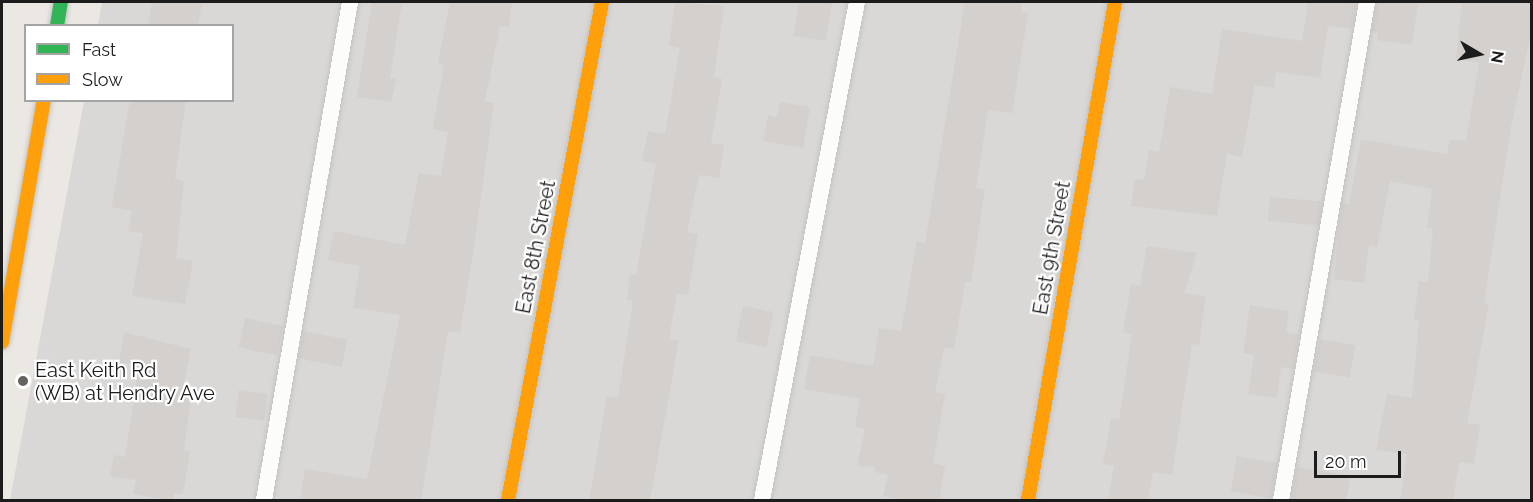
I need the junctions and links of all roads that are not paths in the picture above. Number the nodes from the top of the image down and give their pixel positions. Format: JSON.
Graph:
{"nodes":[{"id":1,"x":61,"y":2,"type":"edge"},
{"id":2,"x":350,"y":2,"type":"edge"},
{"id":3,"x":602,"y":2,"type":"edge"},
{"id":4,"x":857,"y":2,"type":"edge"},
{"id":5,"x":1115,"y":2,"type":"edge"},
{"id":6,"x":1367,"y":2,"type":"edge"},
{"id":7,"x":57,"y":24,"type":"edge"},
{"id":8,"x":44,"y":102,"type":"edge"},
{"id":9,"x":2,"y":342,"type":"edge"},
{"id":10,"x":264,"y":501,"type":"edge"},
{"id":11,"x":508,"y":501,"type":"edge"},
{"id":12,"x":762,"y":501,"type":"edge"},
{"id":13,"x":1028,"y":501,"type":"edge"},
{"id":14,"x":1281,"y":501,"type":"edge"}],
"edges":[{"from":1,"to":7,"type":"street"},
{"from":2,"to":10,"type":"lane"},
{"from":3,"to":11,"type":"street","name":"East 8th Street"},
{"from":4,"to":12,"type":"lane"},
{"from":5,"to":13,"type":"street","name":"East 9th Street"},
{"from":6,"to":14,"type":"lane"},
{"from":8,"to":9,"type":"street"}]}
